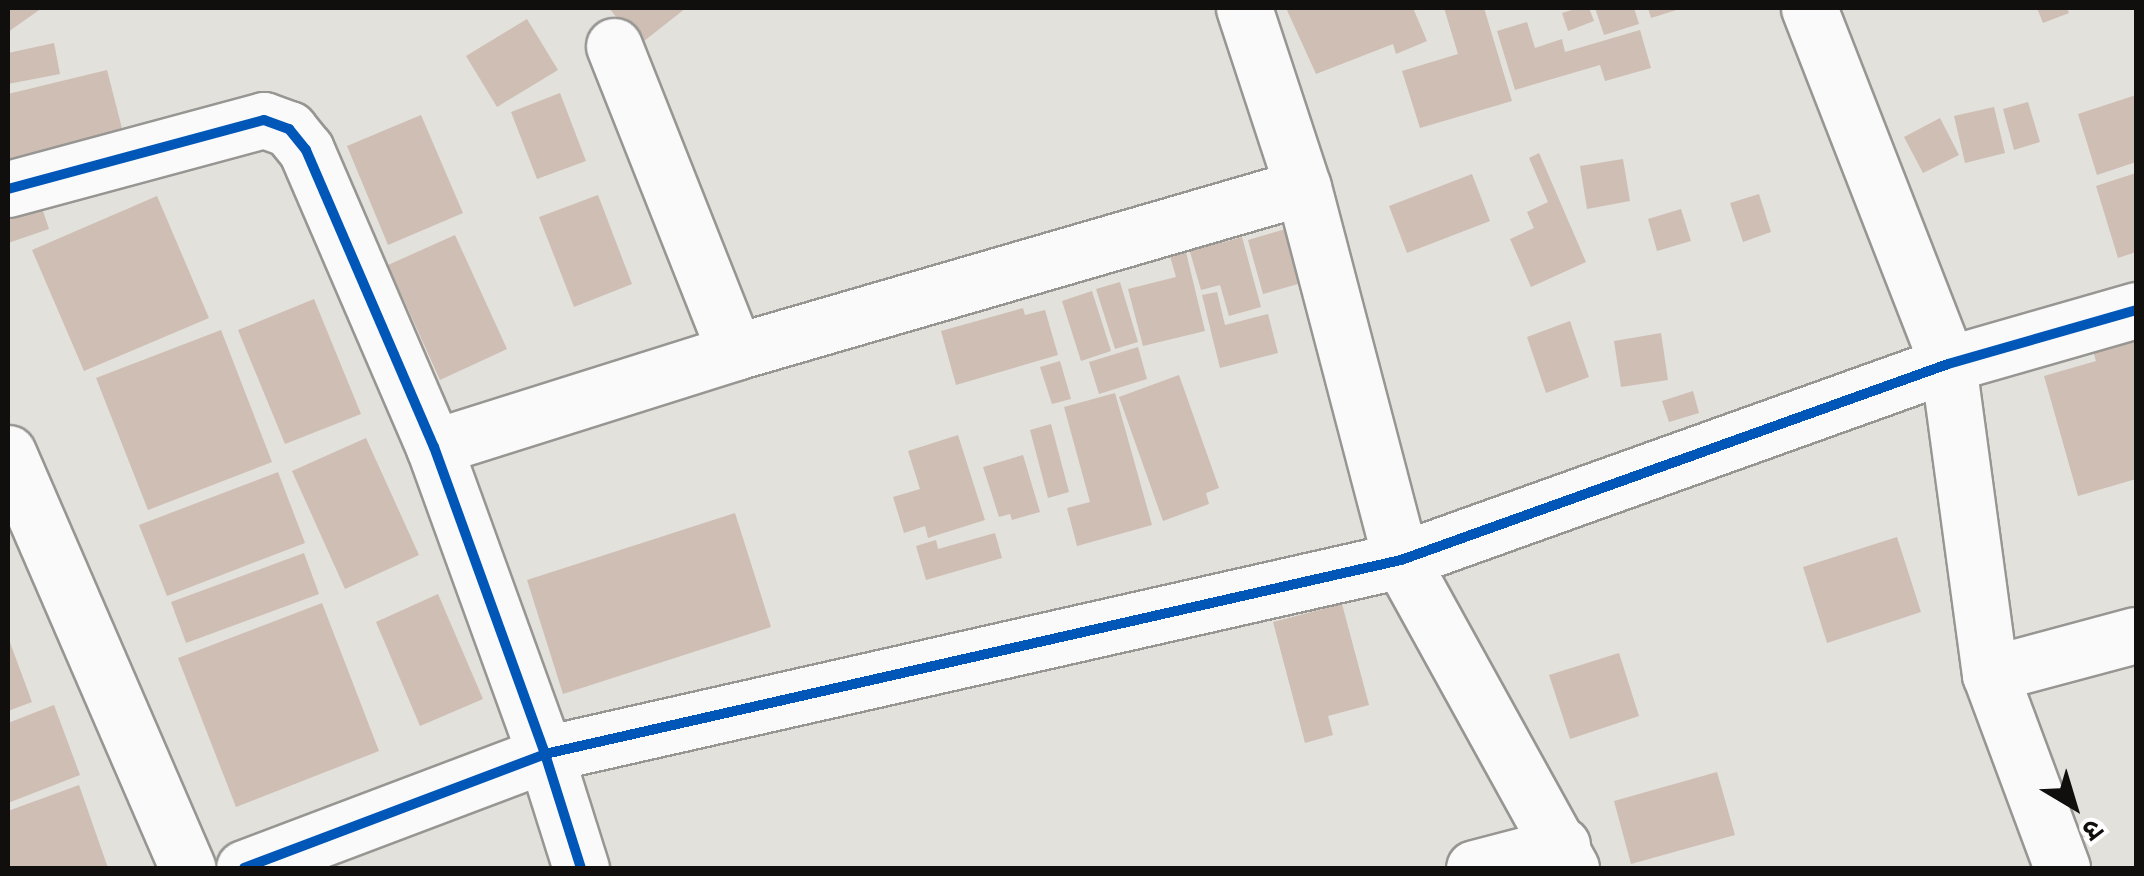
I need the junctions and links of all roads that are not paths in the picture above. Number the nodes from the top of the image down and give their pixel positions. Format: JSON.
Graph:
{"nodes":[{"id":1,"x":1244,"y":8,"type":"edge"},
{"id":2,"x":1810,"y":8,"type":"edge"},
{"id":3,"x":614,"y":46,"type":"dead end"},
{"id":4,"x":1303,"y":187,"type":"junction"},
{"id":5,"x":8,"y":189,"type":"edge"},
{"id":6,"x":2136,"y":310,"type":"edge"},
{"id":7,"x":735,"y":352,"type":"junction"},
{"id":8,"x":1948,"y":364,"type":"junction"},
{"id":9,"x":434,"y":446,"type":"junction"},
{"id":10,"x":8,"y":453,"type":"edge"},
{"id":11,"x":1401,"y":560,"type":"junction"},
{"id":12,"x":2136,"y":635,"type":"edge"},
{"id":13,"x":1990,"y":674,"type":"junction"},
{"id":14,"x":545,"y":754,"type":"junction"},
{"id":15,"x":1567,"y":857,"type":"edge"},
{"id":16,"x":188,"y":868,"type":"edge"},
{"id":17,"x":244,"y":868,"type":"edge"},
{"id":18,"x":581,"y":868,"type":"edge"},
{"id":19,"x":1474,"y":868,"type":"edge"},
{"id":20,"x":2062,"y":868,"type":"edge"}],
"edges":[{"from":1,"to":4,"type":"street"},
{"from":2,"to":8,"type":"street"},
{"from":3,"to":7,"type":"street"},
{"from":4,"to":7,"type":"street"},
{"from":4,"to":11,"type":"street"},
{"from":5,"to":9,"type":"street"},
{"from":6,"to":8,"type":"street"},
{"from":7,"to":9,"type":"street"},
{"from":8,"to":11,"type":"street"},
{"from":8,"to":13,"type":"street"},
{"from":9,"to":14,"type":"street"},
{"from":10,"to":16,"type":"street"},
{"from":11,"to":14,"type":"street"},
{"from":11,"to":15,"type":"street"},
{"from":12,"to":13,"type":"street"},
{"from":13,"to":20,"type":"street"},
{"from":14,"to":17,"type":"street"},
{"from":14,"to":18,"type":"street"},
{"from":15,"to":19,"type":"street"}]}
